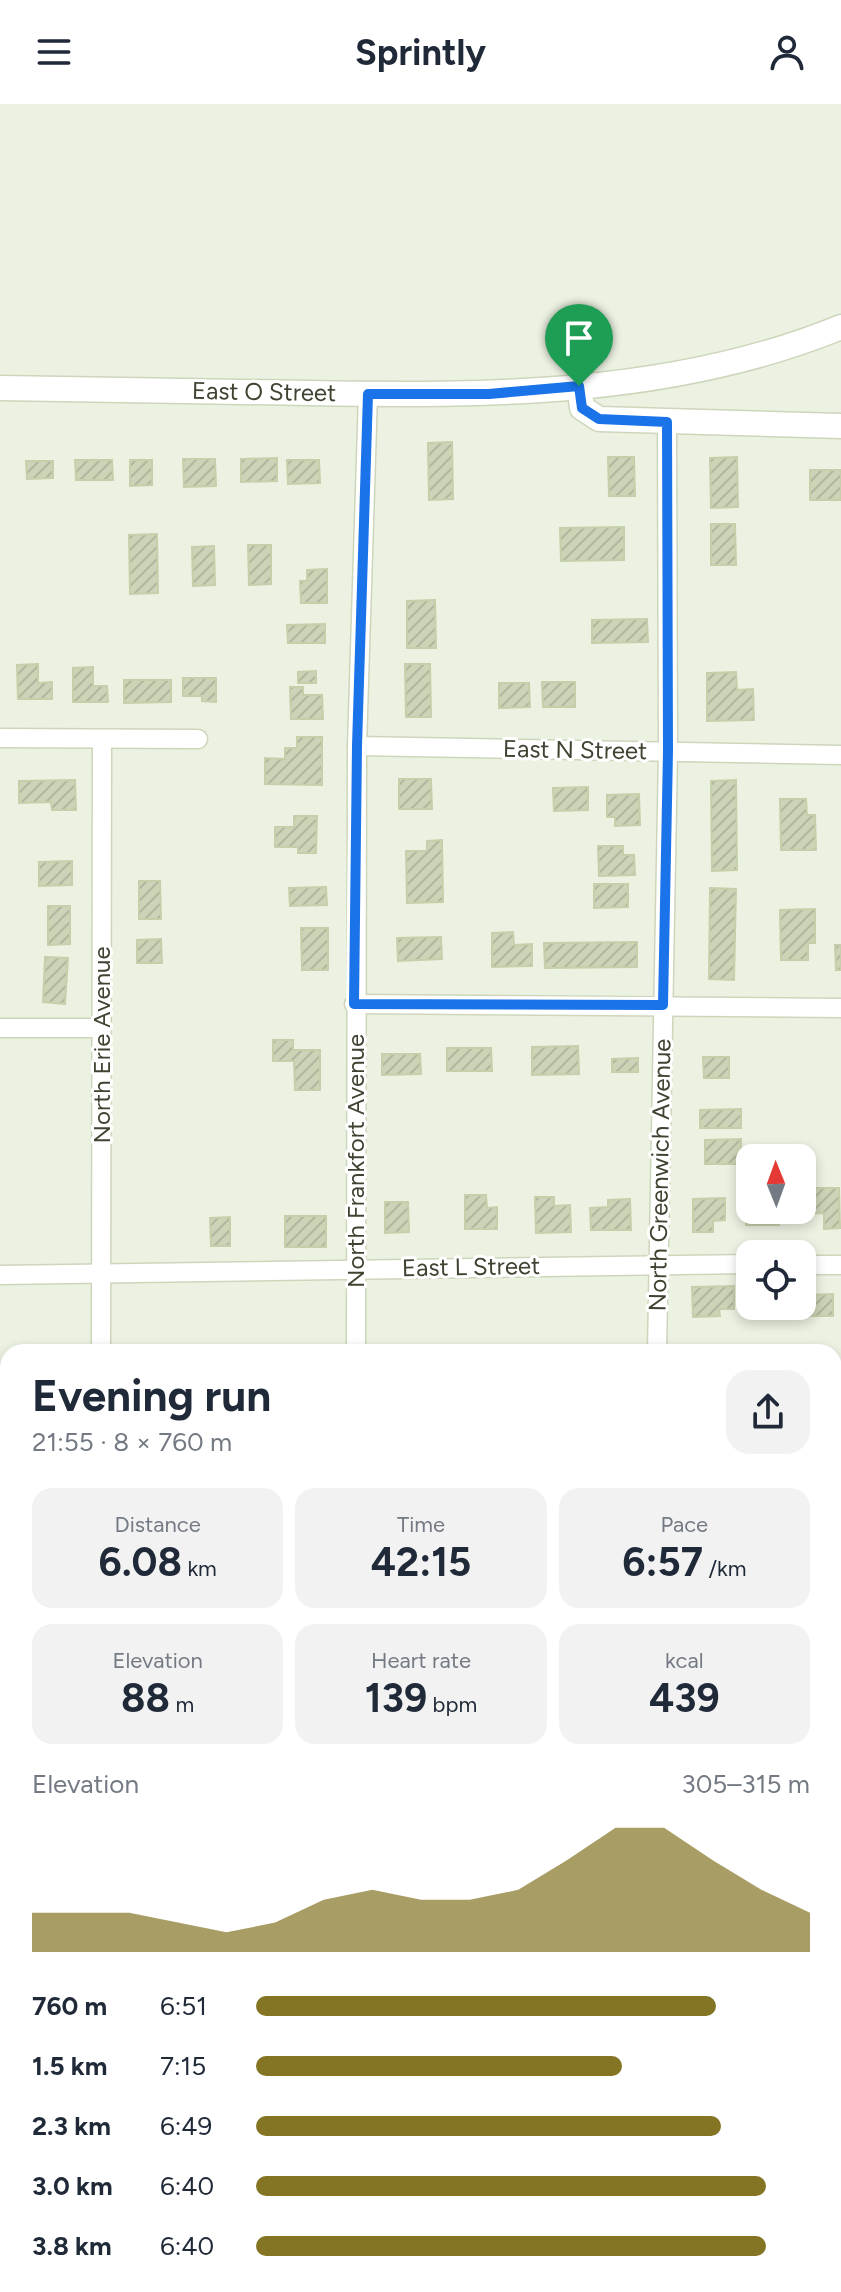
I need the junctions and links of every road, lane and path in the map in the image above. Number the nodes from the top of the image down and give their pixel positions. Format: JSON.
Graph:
{"nodes":[{"id":1,"x":841,"y":327,"type":"edge"},
{"id":2,"x":579,"y":386,"type":"junction"},
{"id":3,"x":0,"y":388,"type":"edge"},
{"id":4,"x":368,"y":394,"type":"junction"},
{"id":5,"x":667,"y":422,"type":"junction"},
{"id":6,"x":841,"y":426,"type":"edge"},
{"id":7,"x":0,"y":738,"type":"edge"},
{"id":8,"x":102,"y":739,"type":"junction"},
{"id":9,"x":198,"y":739,"type":"dead end"},
{"id":10,"x":357,"y":746,"type":"junction"},
{"id":11,"x":668,"y":751,"type":"junction"},
{"id":12,"x":841,"y":755,"type":"edge"},
{"id":13,"x":354,"y":1004,"type":"junction"},
{"id":14,"x":663,"y":1005,"type":"junction"},
{"id":15,"x":841,"y":1008,"type":"edge"},
{"id":16,"x":0,"y":1028,"type":"edge"},
{"id":17,"x":102,"y":1028,"type":"junction"},
{"id":18,"x":657,"y":1264,"type":"junction"},
{"id":19,"x":736,"y":1264,"type":"edge"},
{"id":20,"x":816,"y":1265,"type":"edge"},
{"id":21,"x":841,"y":1265,"type":"edge"},
{"id":22,"x":357,"y":1269,"type":"junction"},
{"id":23,"x":103,"y":1272,"type":"junction"},
{"id":24,"x":0,"y":1275,"type":"edge"},
{"id":25,"x":101,"y":1344,"type":"edge"},
{"id":26,"x":356,"y":1344,"type":"edge"},
{"id":27,"x":657,"y":1344,"type":"edge"}],
"edges":[{"from":1,"to":2,"type":"street","name":"East O Street"},
{"from":2,"to":4,"type":"street","name":"East O Street"},
{"from":2,"to":5,"type":"street"},
{"from":3,"to":4,"type":"street","name":"East O Street"},
{"from":4,"to":10,"type":"street","name":"North Frankfort Avenue"},
{"from":5,"to":6,"type":"street"},
{"from":5,"to":11,"type":"street","name":"North Greenwich Avenue"},
{"from":7,"to":8,"type":"street"},
{"from":8,"to":9,"type":"street"},
{"from":8,"to":17,"type":"street","name":"North Erie Avenue"},
{"from":10,"to":11,"type":"street","name":"East N Street"},
{"from":10,"to":13,"type":"street","name":"North Frankfort Avenue"},
{"from":11,"to":12,"type":"street","name":"East N Street"},
{"from":11,"to":14,"type":"street","name":"North Greenwich Avenue"},
{"from":13,"to":14,"type":"street"},
{"from":13,"to":22,"type":"street","name":"North Frankfort Avenue"},
{"from":14,"to":15,"type":"street"},
{"from":14,"to":18,"type":"street","name":"North Greenwich Avenue"},
{"from":16,"to":17,"type":"street"},
{"from":17,"to":23,"type":"street","name":"North Erie Avenue"},
{"from":18,"to":19,"type":"street","name":"East L Street"},
{"from":18,"to":22,"type":"street","name":"East L Street"},
{"from":18,"to":27,"type":"street","name":"North Greenwich Avenue"},
{"from":20,"to":21,"type":"street"},
{"from":22,"to":23,"type":"street","name":"East L Street"},
{"from":22,"to":26,"type":"street","name":"North Frankfort Avenue"},
{"from":23,"to":24,"type":"street","name":"East L Street"},
{"from":23,"to":25,"type":"street","name":"North Erie Avenue"}]}
